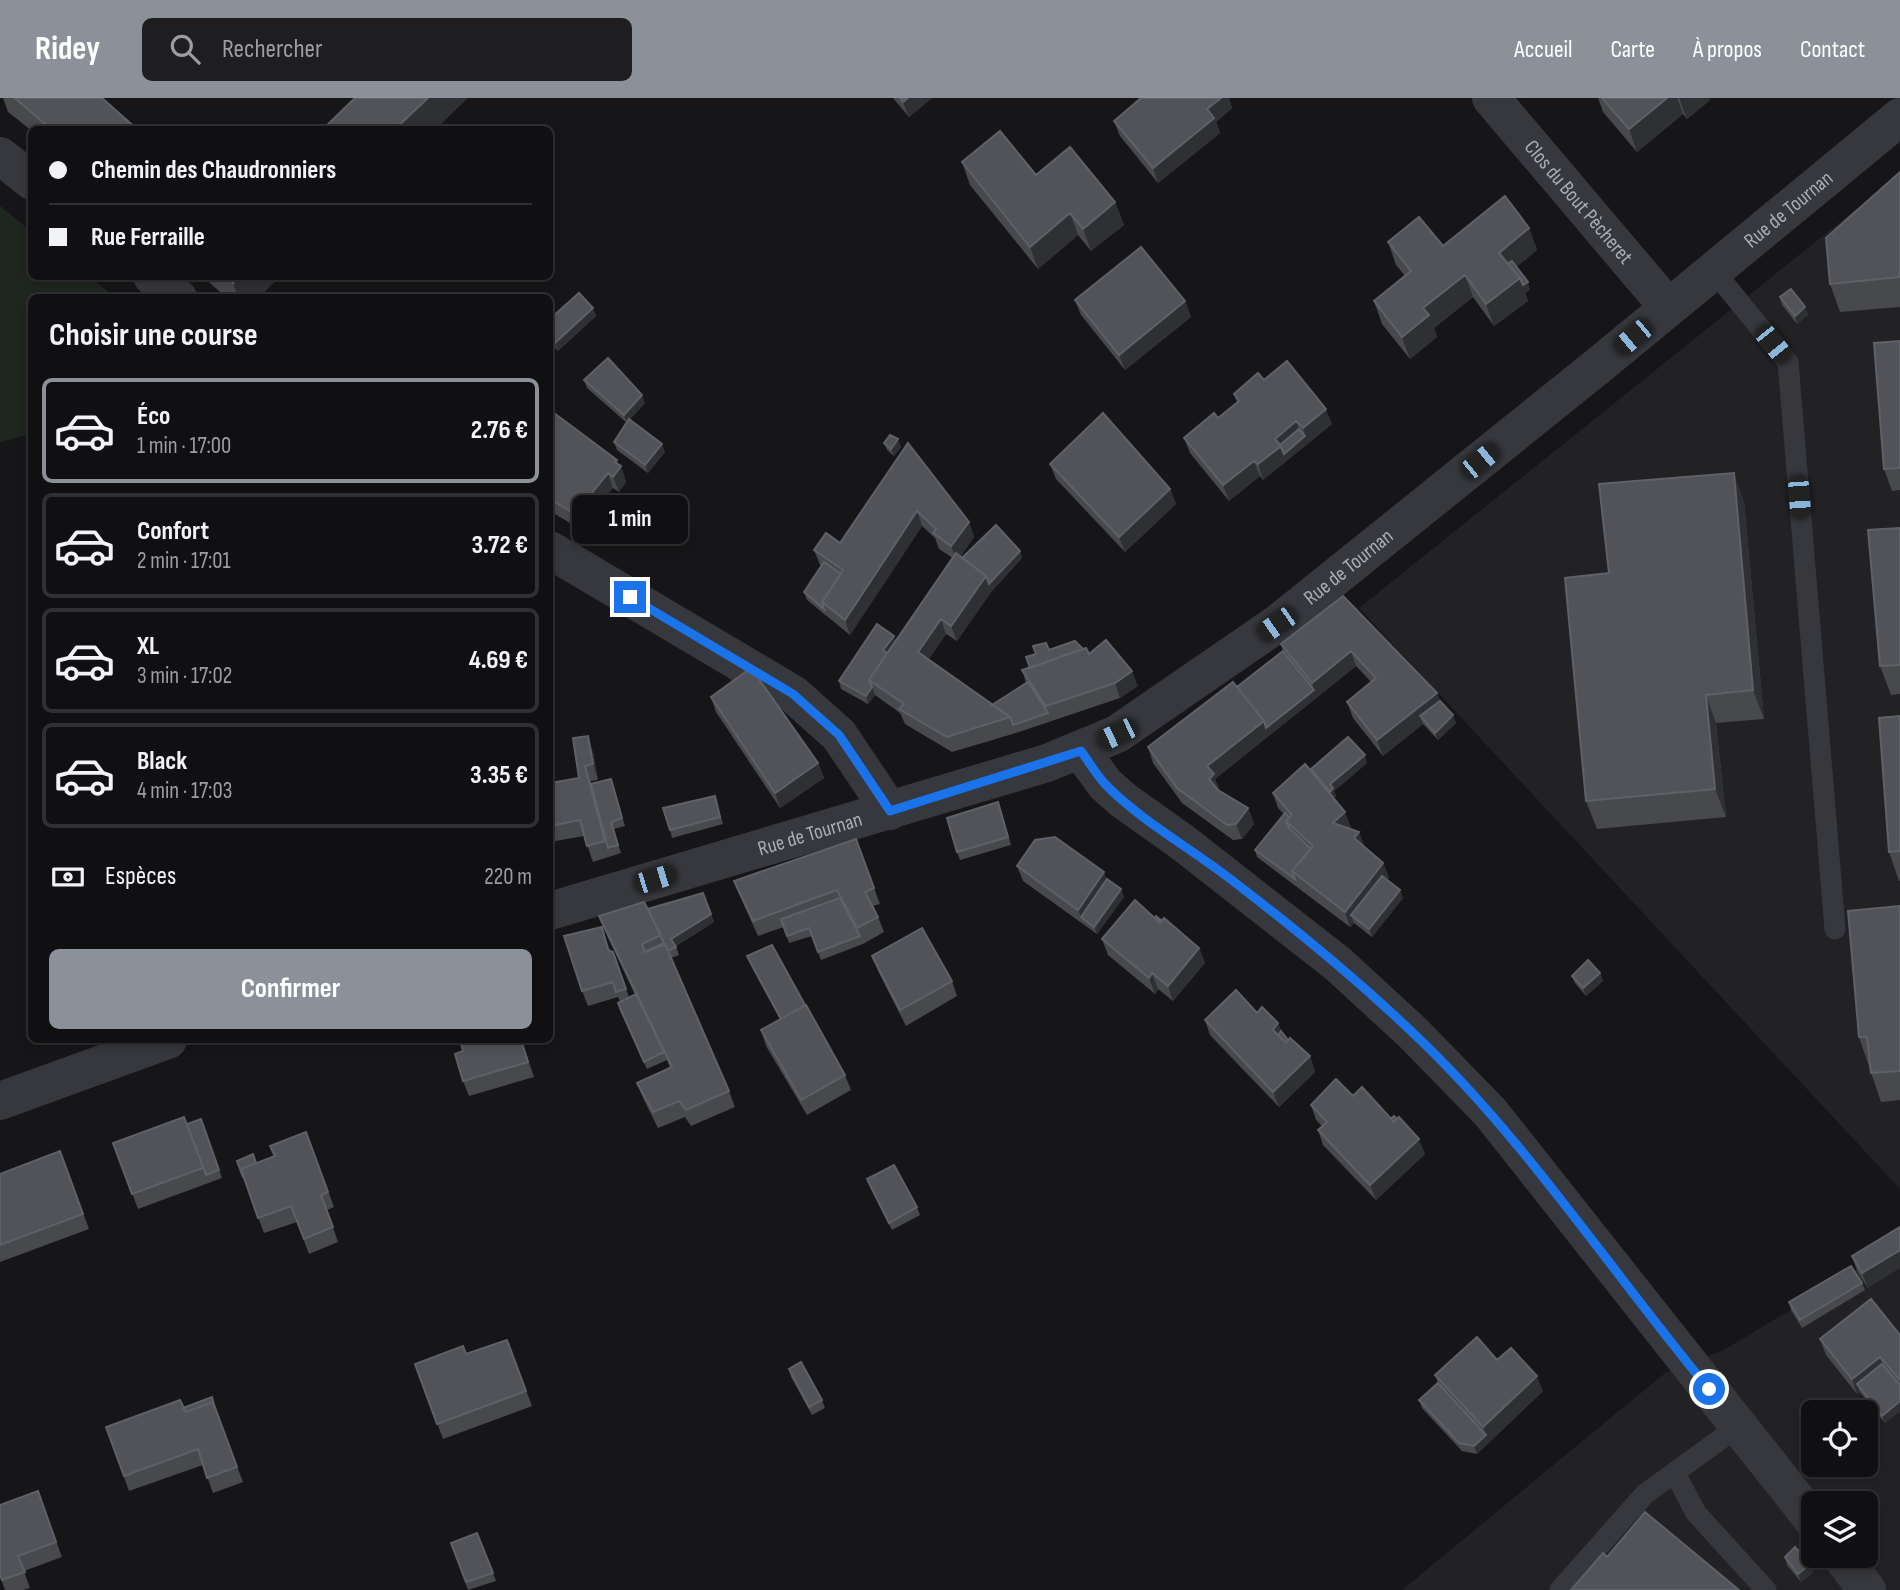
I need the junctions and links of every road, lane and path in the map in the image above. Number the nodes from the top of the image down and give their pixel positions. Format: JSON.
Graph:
{"nodes":[{"id":1,"x":1491,"y":98,"type":"edge"},
{"id":2,"x":1900,"y":117,"type":"edge"},
{"id":3,"x":0,"y":156,"type":"edge"},
{"id":4,"x":28,"y":178,"type":"edge"},
{"id":5,"x":1713,"y":270,"type":"junction"},
{"id":6,"x":157,"y":280,"type":"edge"},
{"id":7,"x":173,"y":294,"type":"edge"},
{"id":8,"x":1668,"y":307,"type":"junction"},
{"id":9,"x":553,"y":552,"type":"edge"},
{"id":10,"x":1081,"y":751,"type":"junction"},
{"id":11,"x":890,"y":811,"type":"junction"},
{"id":12,"x":553,"y":910,"type":"edge"},
{"id":13,"x":1835,"y":929,"type":"dead end"},
{"id":14,"x":160,"y":1043,"type":"edge"},
{"id":15,"x":0,"y":1101,"type":"edge"},
{"id":16,"x":1740,"y":1425,"type":"junction"},
{"id":17,"x":1675,"y":1473,"type":"junction"},
{"id":18,"x":1801,"y":1504,"type":"edge"},
{"id":19,"x":1850,"y":1568,"type":"edge"},
{"id":20,"x":1560,"y":1590,"type":"edge"},
{"id":21,"x":1766,"y":1590,"type":"edge"},
{"id":22,"x":1867,"y":1590,"type":"edge"}],
"edges":[{"from":1,"to":8,"type":"street","name":"Clos du Bout Pècheret"},
{"from":2,"to":5,"type":"street","name":"Rue de Tournan"},
{"from":3,"to":4,"type":"street"},
{"from":5,"to":8,"type":"street","name":"Rue de Tournan"},
{"from":5,"to":13,"type":"lane"},
{"from":6,"to":7,"type":"street"},
{"from":8,"to":10,"type":"street","name":"Rue de Tournan"},
{"from":9,"to":11,"type":"street"},
{"from":10,"to":11,"type":"street","name":"Rue de Tournan"},
{"from":10,"to":16,"type":"street"},
{"from":11,"to":12,"type":"street","name":"Rue de Tournan"},
{"from":14,"to":15,"type":"street"},
{"from":16,"to":17,"type":"lane"},
{"from":16,"to":18,"type":"street"},
{"from":17,"to":20,"type":"lane"},
{"from":17,"to":21,"type":"lane"},
{"from":19,"to":22,"type":"street"}]}
